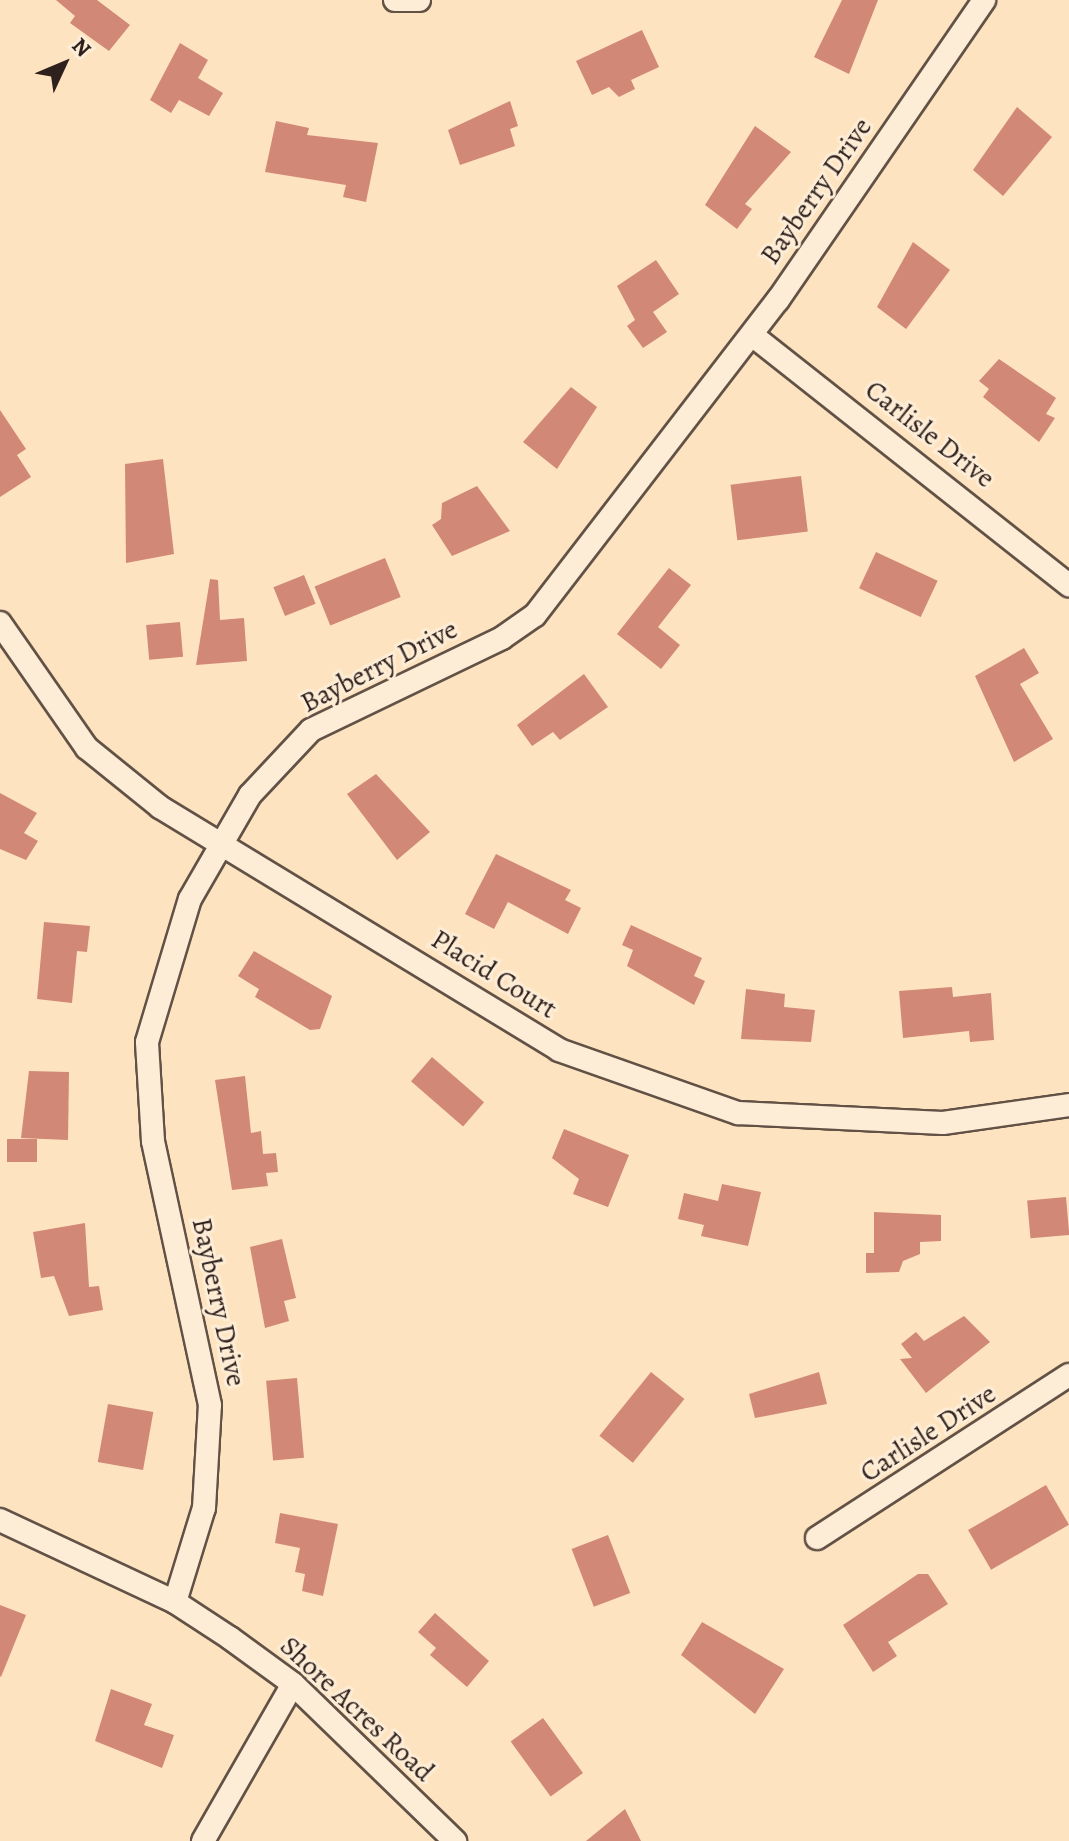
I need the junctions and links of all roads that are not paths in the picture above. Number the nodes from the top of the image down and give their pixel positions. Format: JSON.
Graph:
{"nodes":[{"id":1,"x":395,"y":0,"type":"edge"},
{"id":2,"x":419,"y":0,"type":"edge"},
{"id":3,"x":984,"y":0,"type":"edge"},
{"id":4,"x":752,"y":335,"type":"junction"},
{"id":5,"x":1069,"y":585,"type":"edge"},
{"id":6,"x":0,"y":623,"type":"edge"},
{"id":7,"x":220,"y":841,"type":"junction"},
{"id":8,"x":1069,"y":1105,"type":"edge"},
{"id":9,"x":1069,"y":1375,"type":"edge"},
{"id":10,"x":0,"y":1520,"type":"edge"},
{"id":11,"x":817,"y":1538,"type":"dead end"},
{"id":12,"x":175,"y":1602,"type":"junction"},
{"id":13,"x":293,"y":1684,"type":"junction"},
{"id":14,"x":203,"y":1841,"type":"edge"},
{"id":15,"x":455,"y":1841,"type":"edge"}],
"edges":[{"from":1,"to":2,"type":"street"},
{"from":3,"to":4,"type":"street","name":"Bayberry Drive"},
{"from":4,"to":5,"type":"street","name":"Carlisle Drive"},
{"from":4,"to":7,"type":"street","name":"Bayberry Drive"},
{"from":6,"to":7,"type":"street","name":"Placid Court"},
{"from":7,"to":8,"type":"street","name":"Placid Court"},
{"from":7,"to":12,"type":"street","name":"Bayberry Drive"},
{"from":9,"to":11,"type":"street","name":"Carlisle Drive"},
{"from":10,"to":12,"type":"street","name":"Shore Acres Road"},
{"from":12,"to":13,"type":"street","name":"Shore Acres Road"},
{"from":13,"to":14,"type":"street"},
{"from":13,"to":15,"type":"street","name":"Shore Acres Road"}]}
